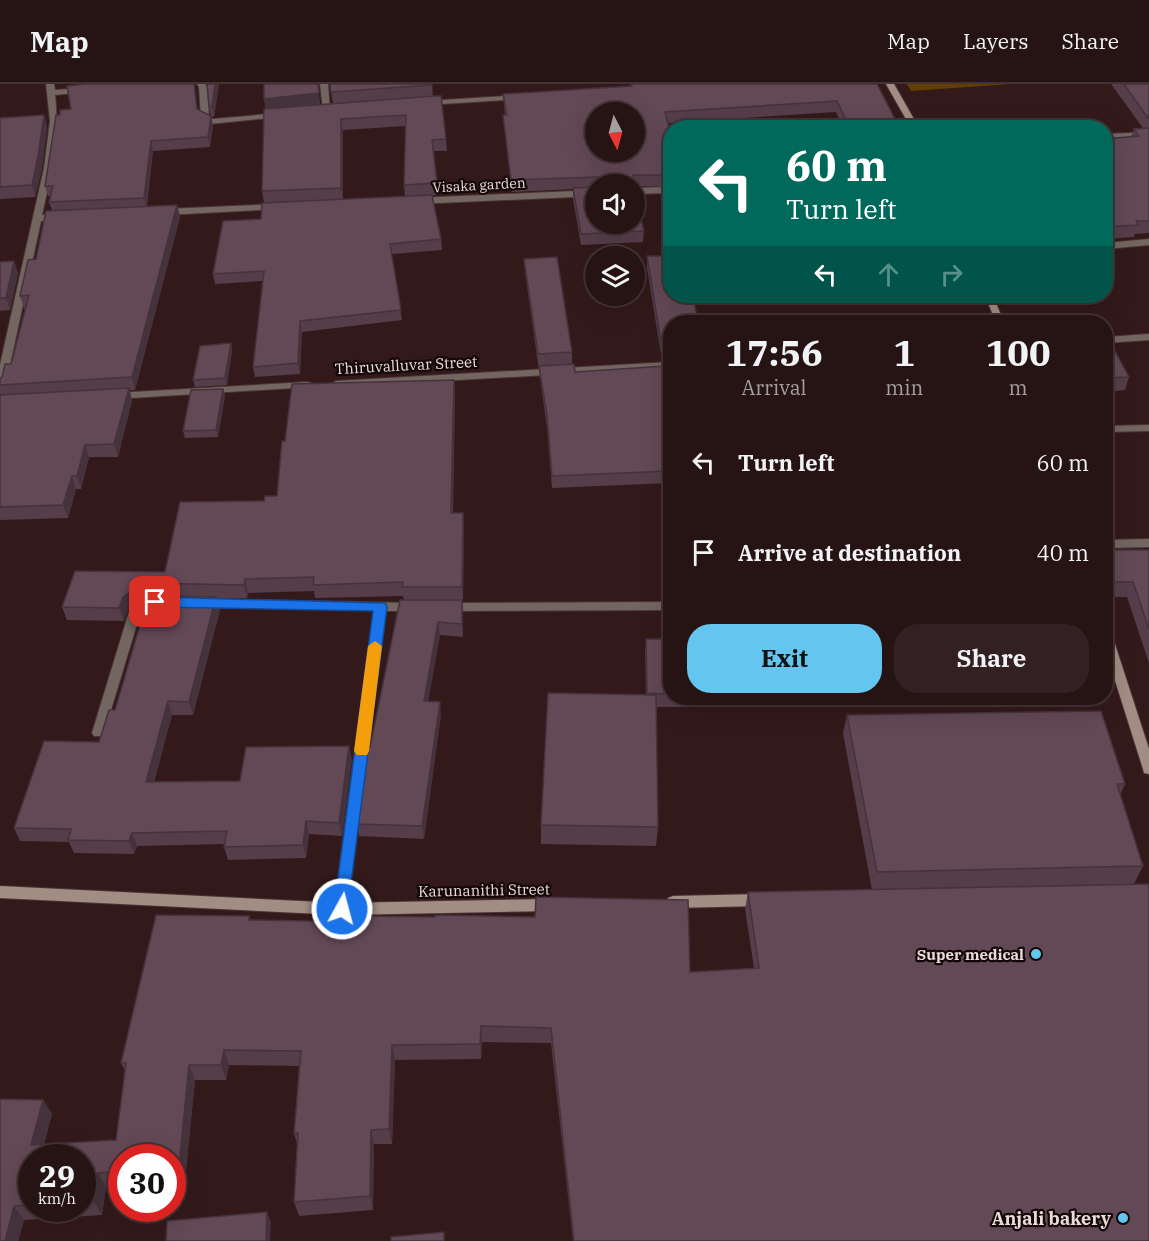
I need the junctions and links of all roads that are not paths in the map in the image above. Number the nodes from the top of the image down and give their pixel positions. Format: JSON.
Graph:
{"nodes":[{"id":1,"x":201,"y":84,"type":"edge"},
{"id":2,"x":324,"y":84,"type":"edge"},
{"id":3,"x":890,"y":84,"type":"edge"},
{"id":4,"x":51,"y":89,"type":"edge"},
{"id":5,"x":97,"y":89,"type":"edge"},
{"id":6,"x":527,"y":96,"type":"edge"},
{"id":7,"x":421,"y":104,"type":"edge"},
{"id":8,"x":327,"y":110,"type":"junction"},
{"id":9,"x":339,"y":110,"type":"edge"},
{"id":10,"x":316,"y":111,"type":"edge"},
{"id":11,"x":293,"y":114,"type":"edge"},
{"id":12,"x":910,"y":120,"type":"edge"},
{"id":13,"x":43,"y":122,"type":"edge"},
{"id":14,"x":54,"y":122,"type":"junction"},
{"id":15,"x":1149,"y":134,"type":"edge"},
{"id":16,"x":1113,"y":136,"type":"edge"},
{"id":17,"x":663,"y":190,"type":"edge"},
{"id":18,"x":645,"y":191,"type":"edge"},
{"id":19,"x":585,"y":194,"type":"edge"},
{"id":20,"x":406,"y":202,"type":"edge"},
{"id":21,"x":288,"y":207,"type":"edge"},
{"id":22,"x":158,"y":213,"type":"edge"},
{"id":23,"x":75,"y":216,"type":"edge"},
{"id":24,"x":39,"y":218,"type":"junction"},
{"id":25,"x":1149,"y":242,"type":"edge"},
{"id":26,"x":1113,"y":245,"type":"edge"},
{"id":27,"x":1149,"y":337,"type":"edge"},
{"id":28,"x":1113,"y":340,"type":"edge"},
{"id":29,"x":663,"y":365,"type":"edge"},
{"id":30,"x":0,"y":388,"type":"edge"},
{"id":31,"x":108,"y":397,"type":"edge"},
{"id":32,"x":1149,"y":428,"type":"edge"},
{"id":33,"x":1113,"y":429,"type":"edge"},
{"id":34,"x":1149,"y":543,"type":"edge"},
{"id":35,"x":1113,"y":544,"type":"edge"},
{"id":36,"x":167,"y":602,"type":"edge"},
{"id":37,"x":190,"y":603,"type":"edge"},
{"id":38,"x":663,"y":606,"type":"edge"},
{"id":39,"x":380,"y":607,"type":"junction"},
{"id":40,"x":1113,"y":656,"type":"edge"},
{"id":41,"x":98,"y":733,"type":"dead end"},
{"id":42,"x":1149,"y":769,"type":"edge"},
{"id":43,"x":0,"y":892,"type":"edge"},
{"id":44,"x":781,"y":900,"type":"edge"},
{"id":45,"x":662,"y":902,"type":"edge"},
{"id":46,"x":567,"y":904,"type":"edge"},
{"id":47,"x":342,"y":909,"type":"junction"}],
"edges":[{"from":1,"to":11,"type":"street"},
{"from":2,"to":8,"type":"street"},
{"from":3,"to":12,"type":"street"},
{"from":4,"to":5,"type":"street"},
{"from":4,"to":14,"type":"street"},
{"from":6,"to":7,"type":"street"},
{"from":8,"to":9,"type":"street"},
{"from":8,"to":10,"type":"street"},
{"from":13,"to":14,"type":"street"},
{"from":14,"to":24,"type":"street"},
{"from":15,"to":16,"type":"street"},
{"from":17,"to":18,"type":"street"},
{"from":19,"to":20,"type":"street","name":"Visaka garden"},
{"from":21,"to":22,"type":"street"},
{"from":23,"to":24,"type":"street"},
{"from":24,"to":30,"type":"street"},
{"from":25,"to":26,"type":"street"},
{"from":27,"to":28,"type":"street"},
{"from":29,"to":31,"type":"street","name":"Thiruvalluvar Street"},
{"from":32,"to":33,"type":"street"},
{"from":34,"to":35,"type":"street"},
{"from":36,"to":41,"type":"street"},
{"from":37,"to":39,"type":"street"},
{"from":38,"to":39,"type":"street"},
{"from":39,"to":47,"type":"street"},
{"from":40,"to":42,"type":"street"},
{"from":43,"to":47,"type":"street","name":"Karunanithi Street"},
{"from":44,"to":45,"type":"street"},
{"from":46,"to":47,"type":"street","name":"Karunanithi Street"}]}
